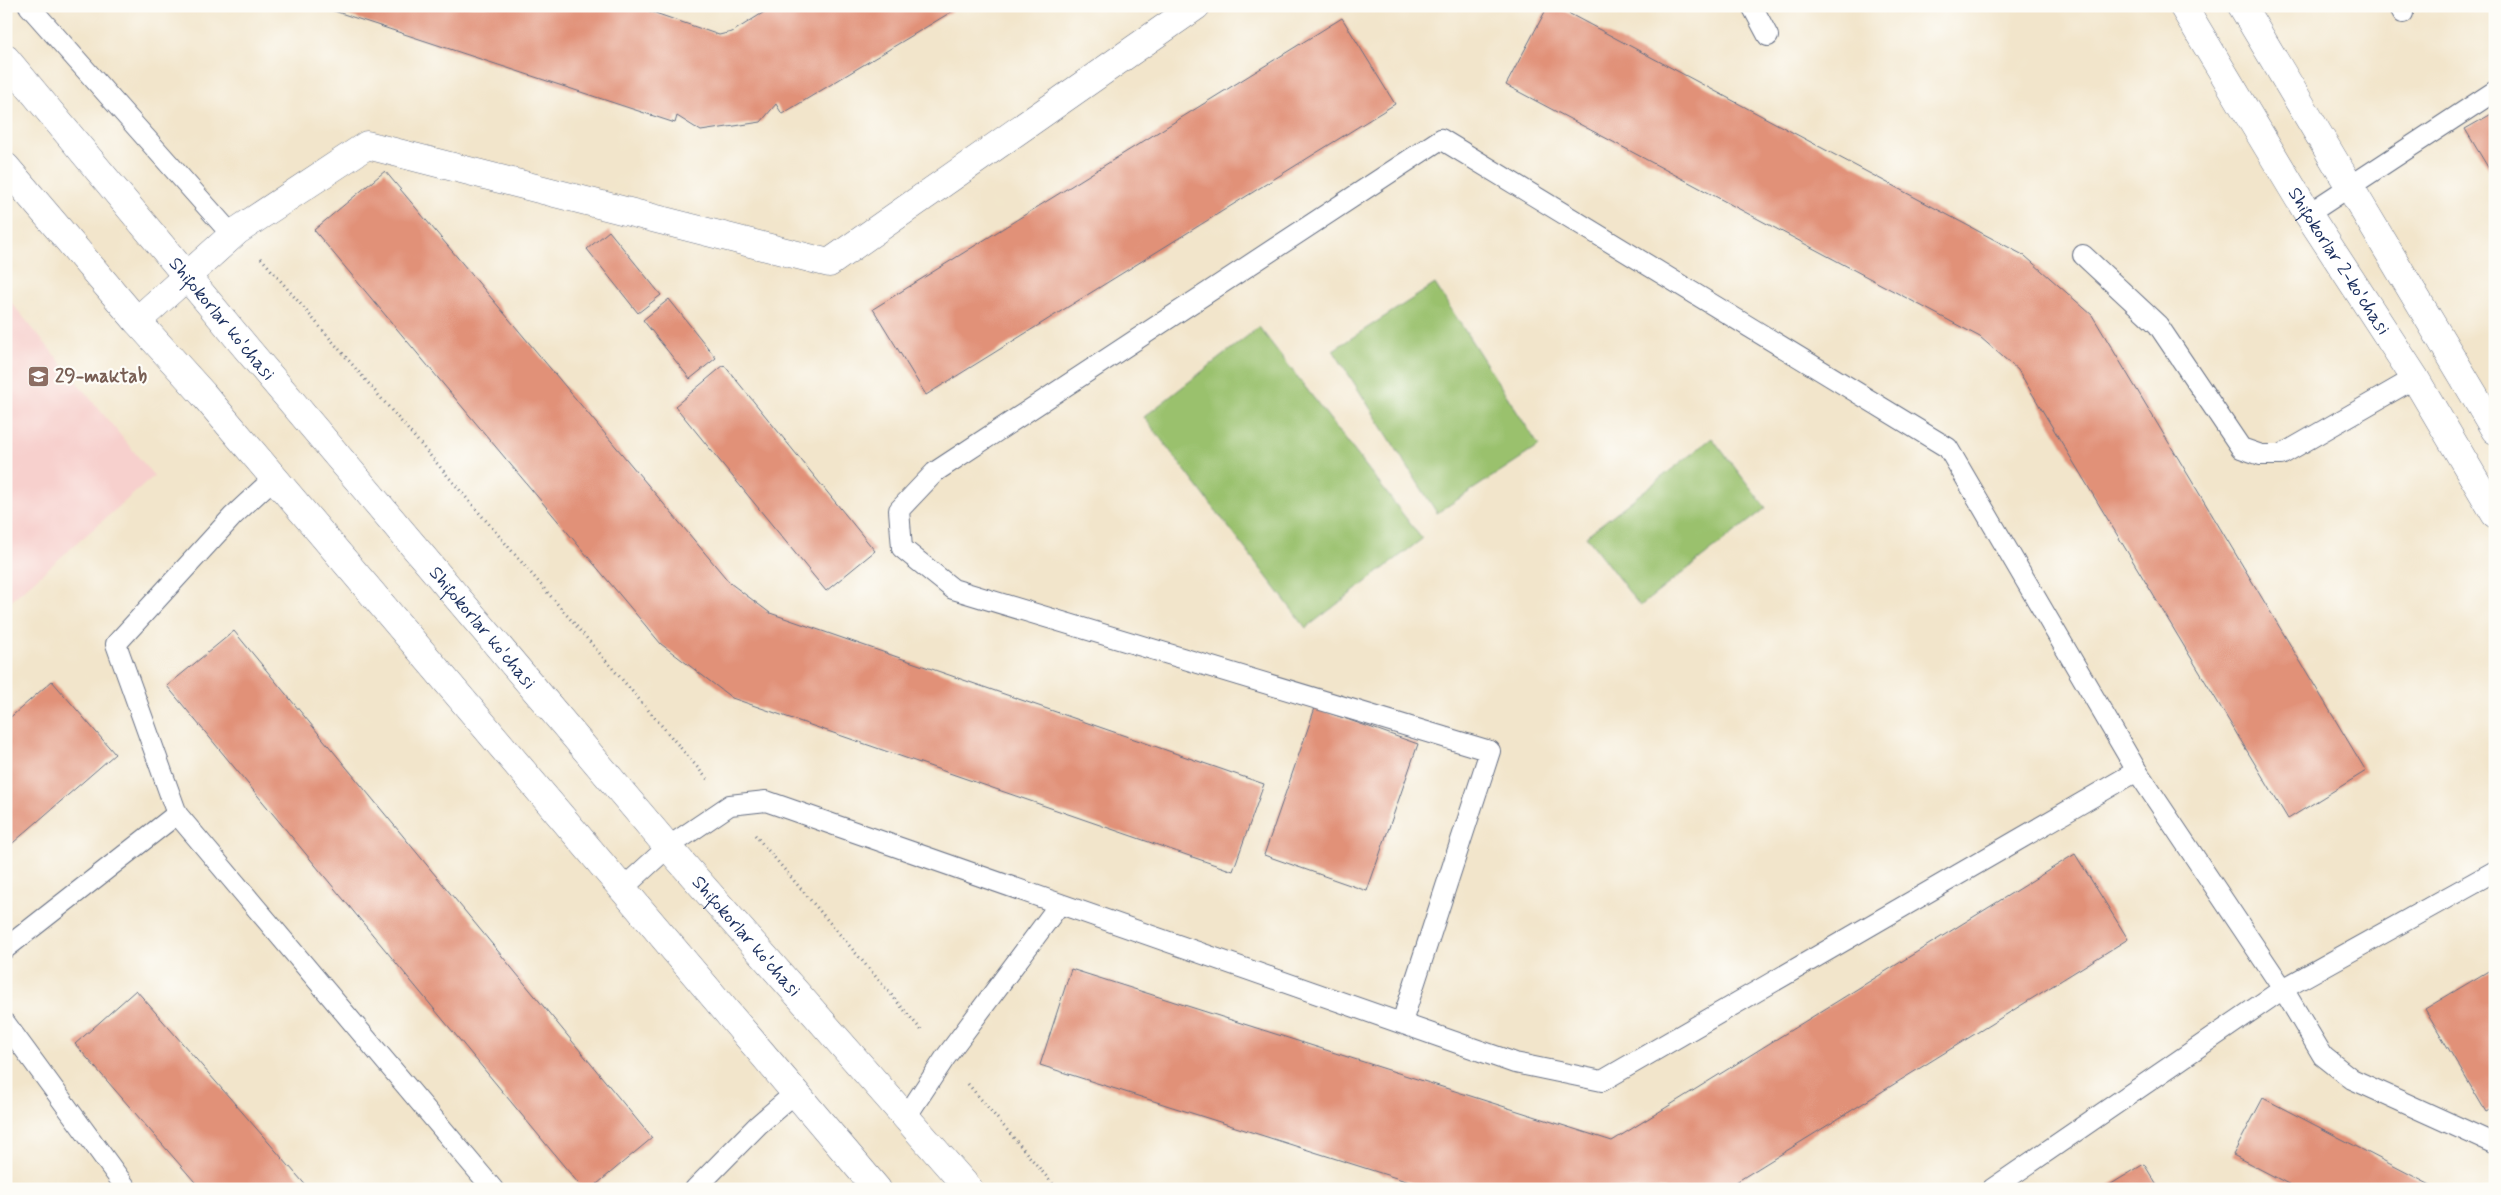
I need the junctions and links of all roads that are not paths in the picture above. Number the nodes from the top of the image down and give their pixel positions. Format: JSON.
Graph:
{"nodes":[{"id":1,"x":29,"y":6,"type":"edge"},
{"id":2,"x":1196,"y":6,"type":"edge"},
{"id":3,"x":1752,"y":6,"type":"edge"},
{"id":4,"x":2183,"y":6,"type":"edge"},
{"id":5,"x":2242,"y":6,"type":"edge"},
{"id":6,"x":1768,"y":36,"type":"dead end"},
{"id":7,"x":6,"y":59,"type":"edge"},
{"id":8,"x":2495,"y":91,"type":"edge"},
{"id":9,"x":6,"y":167,"type":"edge"},
{"id":10,"x":2348,"y":188,"type":"junction"},
{"id":11,"x":2308,"y":214,"type":"junction"},
{"id":12,"x":235,"y":233,"type":"junction"},
{"id":13,"x":2083,"y":255,"type":"dead end"},
{"id":14,"x":188,"y":275,"type":"junction"},
{"id":15,"x":137,"y":321,"type":"junction"},
{"id":16,"x":2416,"y":378,"type":"junction"},
{"id":17,"x":2495,"y":430,"type":"edge"},
{"id":18,"x":274,"y":478,"type":"junction"},
{"id":19,"x":2495,"y":514,"type":"edge"},
{"id":20,"x":2137,"y":771,"type":"junction"},
{"id":21,"x":177,"y":814,"type":"junction"},
{"id":22,"x":668,"y":847,"type":"junction"},
{"id":23,"x":2495,"y":871,"type":"edge"},
{"id":24,"x":622,"y":889,"type":"junction"},
{"id":25,"x":1059,"y":905,"type":"junction"},
{"id":26,"x":6,"y":948,"type":"edge"},
{"id":27,"x":2283,"y":990,"type":"junction"},
{"id":28,"x":1402,"y":1022,"type":"junction"},
{"id":29,"x":6,"y":1024,"type":"edge"},
{"id":30,"x":795,"y":1093,"type":"junction"},
{"id":31,"x":906,"y":1117,"type":"junction"},
{"id":32,"x":2495,"y":1144,"type":"edge"},
{"id":33,"x":127,"y":1189,"type":"edge"},
{"id":34,"x":493,"y":1189,"type":"edge"},
{"id":35,"x":696,"y":1189,"type":"edge"},
{"id":36,"x":877,"y":1189,"type":"edge"},
{"id":37,"x":970,"y":1189,"type":"edge"},
{"id":38,"x":1992,"y":1189,"type":"edge"}],
"edges":[{"from":1,"to":12,"type":"lane"},
{"from":2,"to":12,"type":"main road"},
{"from":3,"to":6,"type":"lane"},
{"from":4,"to":11,"type":"main road","name":"Shifokorlar 2-ko'chasi"},
{"from":5,"to":10,"type":"main road"},
{"from":7,"to":14,"type":"main road","name":"Shifokorlar ko'chasi"},
{"from":8,"to":10,"type":"lane"},
{"from":9,"to":15,"type":"main road"},
{"from":10,"to":11,"type":"lane"},
{"from":10,"to":17,"type":"main road"},
{"from":11,"to":16,"type":"main road","name":"Shifokorlar 2-ko'chasi"},
{"from":12,"to":14,"type":"main road"},
{"from":13,"to":16,"type":"lane"},
{"from":14,"to":15,"type":"main road"},
{"from":14,"to":22,"type":"main road","name":"Shifokorlar ko'chasi"},
{"from":15,"to":18,"type":"main road"},
{"from":16,"to":19,"type":"main road","name":"Shifokorlar 2-ko'chasi"},
{"from":18,"to":21,"type":"lane"},
{"from":18,"to":24,"type":"main road"},
{"from":20,"to":27,"type":"lane"},
{"from":20,"to":28,"type":"lane"},
{"from":20,"to":28,"type":"lane"},
{"from":21,"to":26,"type":"lane"},
{"from":21,"to":34,"type":"lane"},
{"from":22,"to":24,"type":"lane"},
{"from":22,"to":25,"type":"lane"},
{"from":22,"to":31,"type":"main road","name":"Shifokorlar ko'chasi"},
{"from":23,"to":27,"type":"lane"},
{"from":24,"to":30,"type":"main road"},
{"from":25,"to":28,"type":"lane"},
{"from":25,"to":31,"type":"lane"},
{"from":27,"to":32,"type":"lane"},
{"from":27,"to":38,"type":"lane"},
{"from":29,"to":33,"type":"lane"},
{"from":30,"to":35,"type":"lane"},
{"from":30,"to":36,"type":"main road"},
{"from":31,"to":37,"type":"main road","name":"Shifokorlar ko'chasi"}]}
